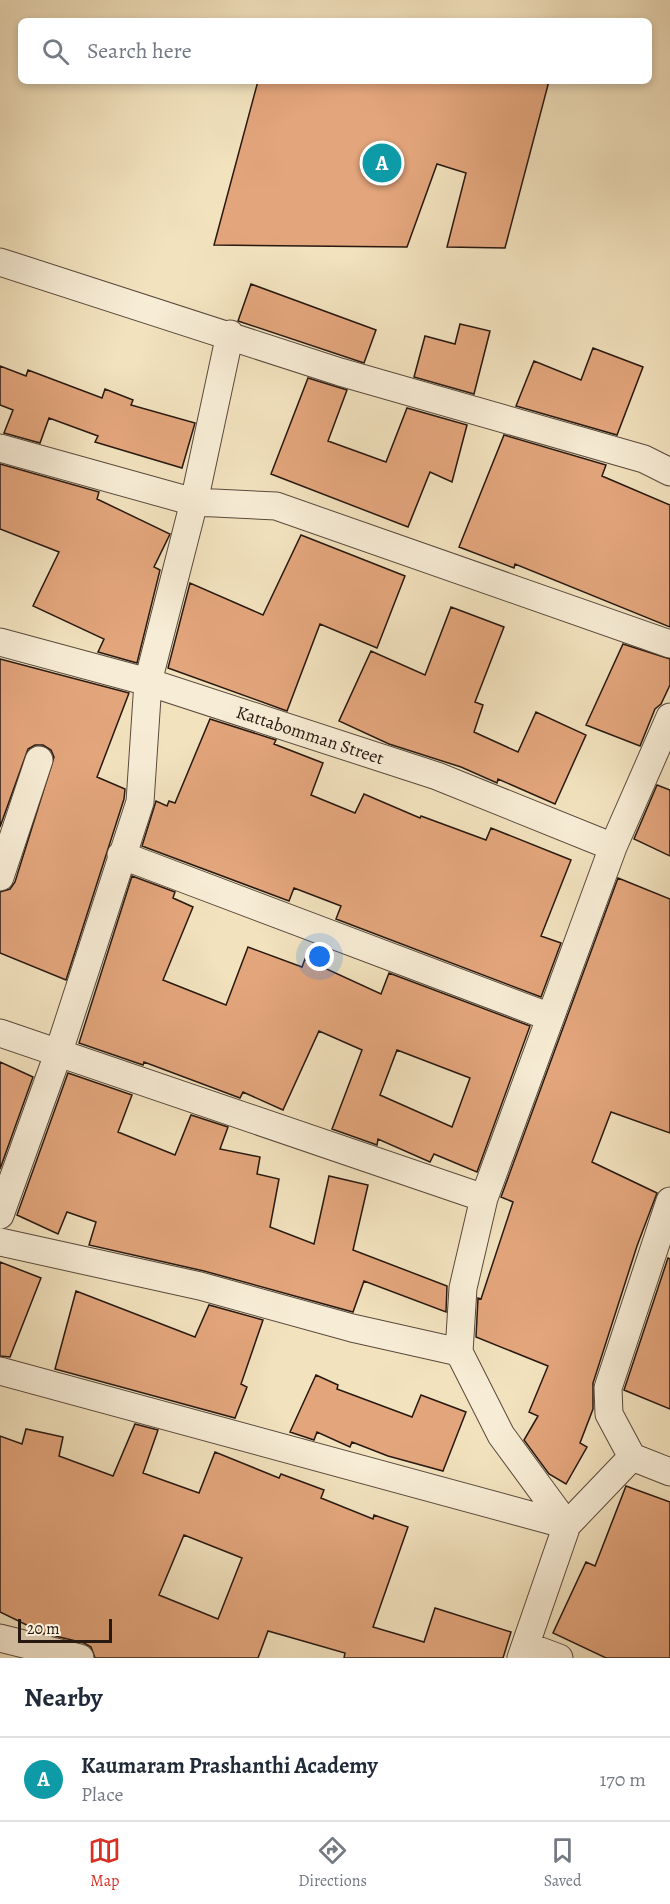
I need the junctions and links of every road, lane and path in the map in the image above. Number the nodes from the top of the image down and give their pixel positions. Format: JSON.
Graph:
{"nodes":[{"id":1,"x":0,"y":262,"type":"edge"},
{"id":2,"x":230,"y":334,"type":"junction"},
{"id":3,"x":0,"y":448,"type":"edge"},
{"id":4,"x":670,"y":472,"type":"edge"},
{"id":5,"x":194,"y":502,"type":"junction"},
{"id":6,"x":0,"y":642,"type":"edge"},
{"id":7,"x":670,"y":644,"type":"edge"},
{"id":8,"x":148,"y":682,"type":"junction"},
{"id":9,"x":670,"y":717,"type":"edge"},
{"id":10,"x":663,"y":750,"type":"edge"},
{"id":11,"x":39,"y":760,"type":"dead end"},
{"id":12,"x":613,"y":847,"type":"junction"},
{"id":13,"x":121,"y":855,"type":"junction"},
{"id":14,"x":0,"y":877,"type":"edge"},
{"id":15,"x":550,"y":1017,"type":"junction"},
{"id":16,"x":0,"y":1033,"type":"edge"},
{"id":17,"x":58,"y":1054,"type":"junction"},
{"id":18,"x":484,"y":1198,"type":"junction"},
{"id":19,"x":670,"y":1201,"type":"edge"},
{"id":20,"x":0,"y":1215,"type":"edge"},
{"id":21,"x":0,"y":1242,"type":"edge"},
{"id":22,"x":459,"y":1352,"type":"junction"},
{"id":23,"x":0,"y":1371,"type":"edge"},
{"id":24,"x":632,"y":1457,"type":"junction"},
{"id":25,"x":670,"y":1472,"type":"edge"},
{"id":26,"x":567,"y":1525,"type":"junction"},
{"id":27,"x":0,"y":1638,"type":"edge"},
{"id":28,"x":524,"y":1652,"type":"edge"},
{"id":29,"x":80,"y":1658,"type":"edge"},
{"id":30,"x":559,"y":1658,"type":"edge"}],
"edges":[{"from":1,"to":2,"type":"street"},
{"from":2,"to":4,"type":"street"},
{"from":2,"to":5,"type":"street"},
{"from":3,"to":5,"type":"street"},
{"from":5,"to":7,"type":"street"},
{"from":5,"to":8,"type":"street"},
{"from":6,"to":8,"type":"street","name":"Kattabomman Street"},
{"from":8,"to":12,"type":"street","name":"Kattabomman Street"},
{"from":8,"to":13,"type":"street"},
{"from":9,"to":10,"type":"street"},
{"from":10,"to":12,"type":"street"},
{"from":11,"to":14,"type":"street"},
{"from":12,"to":15,"type":"street"},
{"from":13,"to":15,"type":"street"},
{"from":13,"to":17,"type":"street"},
{"from":15,"to":18,"type":"street"},
{"from":16,"to":17,"type":"street"},
{"from":17,"to":18,"type":"street"},
{"from":17,"to":20,"type":"street"},
{"from":18,"to":22,"type":"street"},
{"from":19,"to":24,"type":"street"},
{"from":21,"to":22,"type":"street"},
{"from":22,"to":26,"type":"street"},
{"from":23,"to":26,"type":"street"},
{"from":24,"to":25,"type":"street"},
{"from":24,"to":26,"type":"street"},
{"from":26,"to":28,"type":"street"},
{"from":27,"to":29,"type":"street"},
{"from":28,"to":30,"type":"street"}]}
